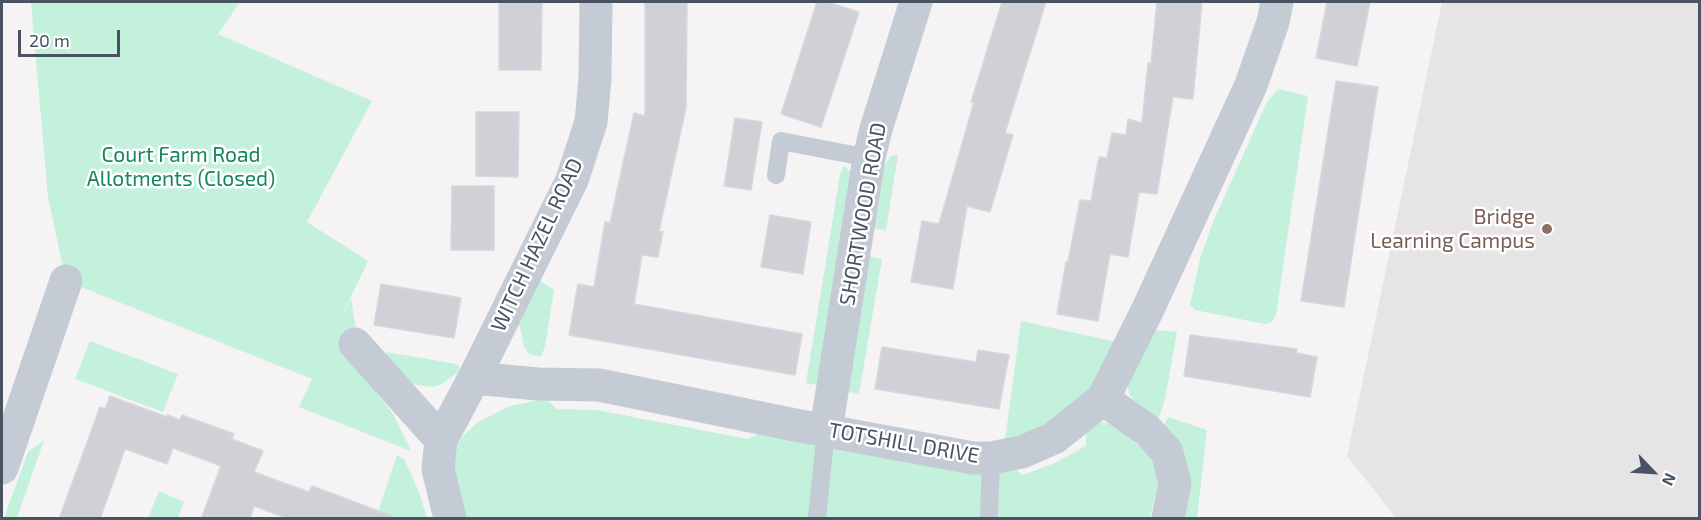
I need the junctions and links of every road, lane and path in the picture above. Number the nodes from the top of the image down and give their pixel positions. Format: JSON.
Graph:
{"nodes":[{"id":1,"x":596,"y":2,"type":"edge"},
{"id":2,"x":916,"y":2,"type":"edge"},
{"id":3,"x":1277,"y":2,"type":"edge"},
{"id":4,"x":869,"y":158,"type":"junction"},
{"id":5,"x":776,"y":175,"type":"dead end"},
{"id":6,"x":66,"y":281,"type":"dead end"},
{"id":7,"x":355,"y":344,"type":"dead end"},
{"id":8,"x":474,"y":378,"type":"junction"},
{"id":9,"x":1103,"y":399,"type":"junction"},
{"id":10,"x":826,"y":430,"type":"junction"},
{"id":11,"x":441,"y":440,"type":"junction"},
{"id":12,"x":992,"y":458,"type":"junction"},
{"id":13,"x":2,"y":468,"type":"edge"},
{"id":14,"x":450,"y":519,"type":"edge"},
{"id":15,"x":817,"y":519,"type":"edge"},
{"id":16,"x":989,"y":519,"type":"edge"},
{"id":17,"x":1168,"y":519,"type":"edge"}],
"edges":[{"from":1,"to":8,"type":"street","name":"WITCH HAZEL ROAD"},
{"from":2,"to":4,"type":"street","name":"SHORTWOOD ROAD"},
{"from":3,"to":9,"type":"street","name":"TOTSHILL DRIVE"},
{"from":4,"to":5,"type":"lane"},
{"from":4,"to":10,"type":"street","name":"SHORTWOOD ROAD"},
{"from":6,"to":13,"type":"street"},
{"from":7,"to":11,"type":"street"},
{"from":8,"to":10,"type":"street","name":"TOTSHILL DRIVE"},
{"from":8,"to":11,"type":"street","name":"WITCH HAZEL ROAD"},
{"from":9,"to":12,"type":"street","name":"TOTSHILL DRIVE"},
{"from":9,"to":17,"type":"street"},
{"from":10,"to":12,"type":"street","name":"TOTSHILL DRIVE"},
{"from":10,"to":15,"type":"lane"},
{"from":11,"to":14,"type":"street"},
{"from":12,"to":16,"type":"lane"}]}
